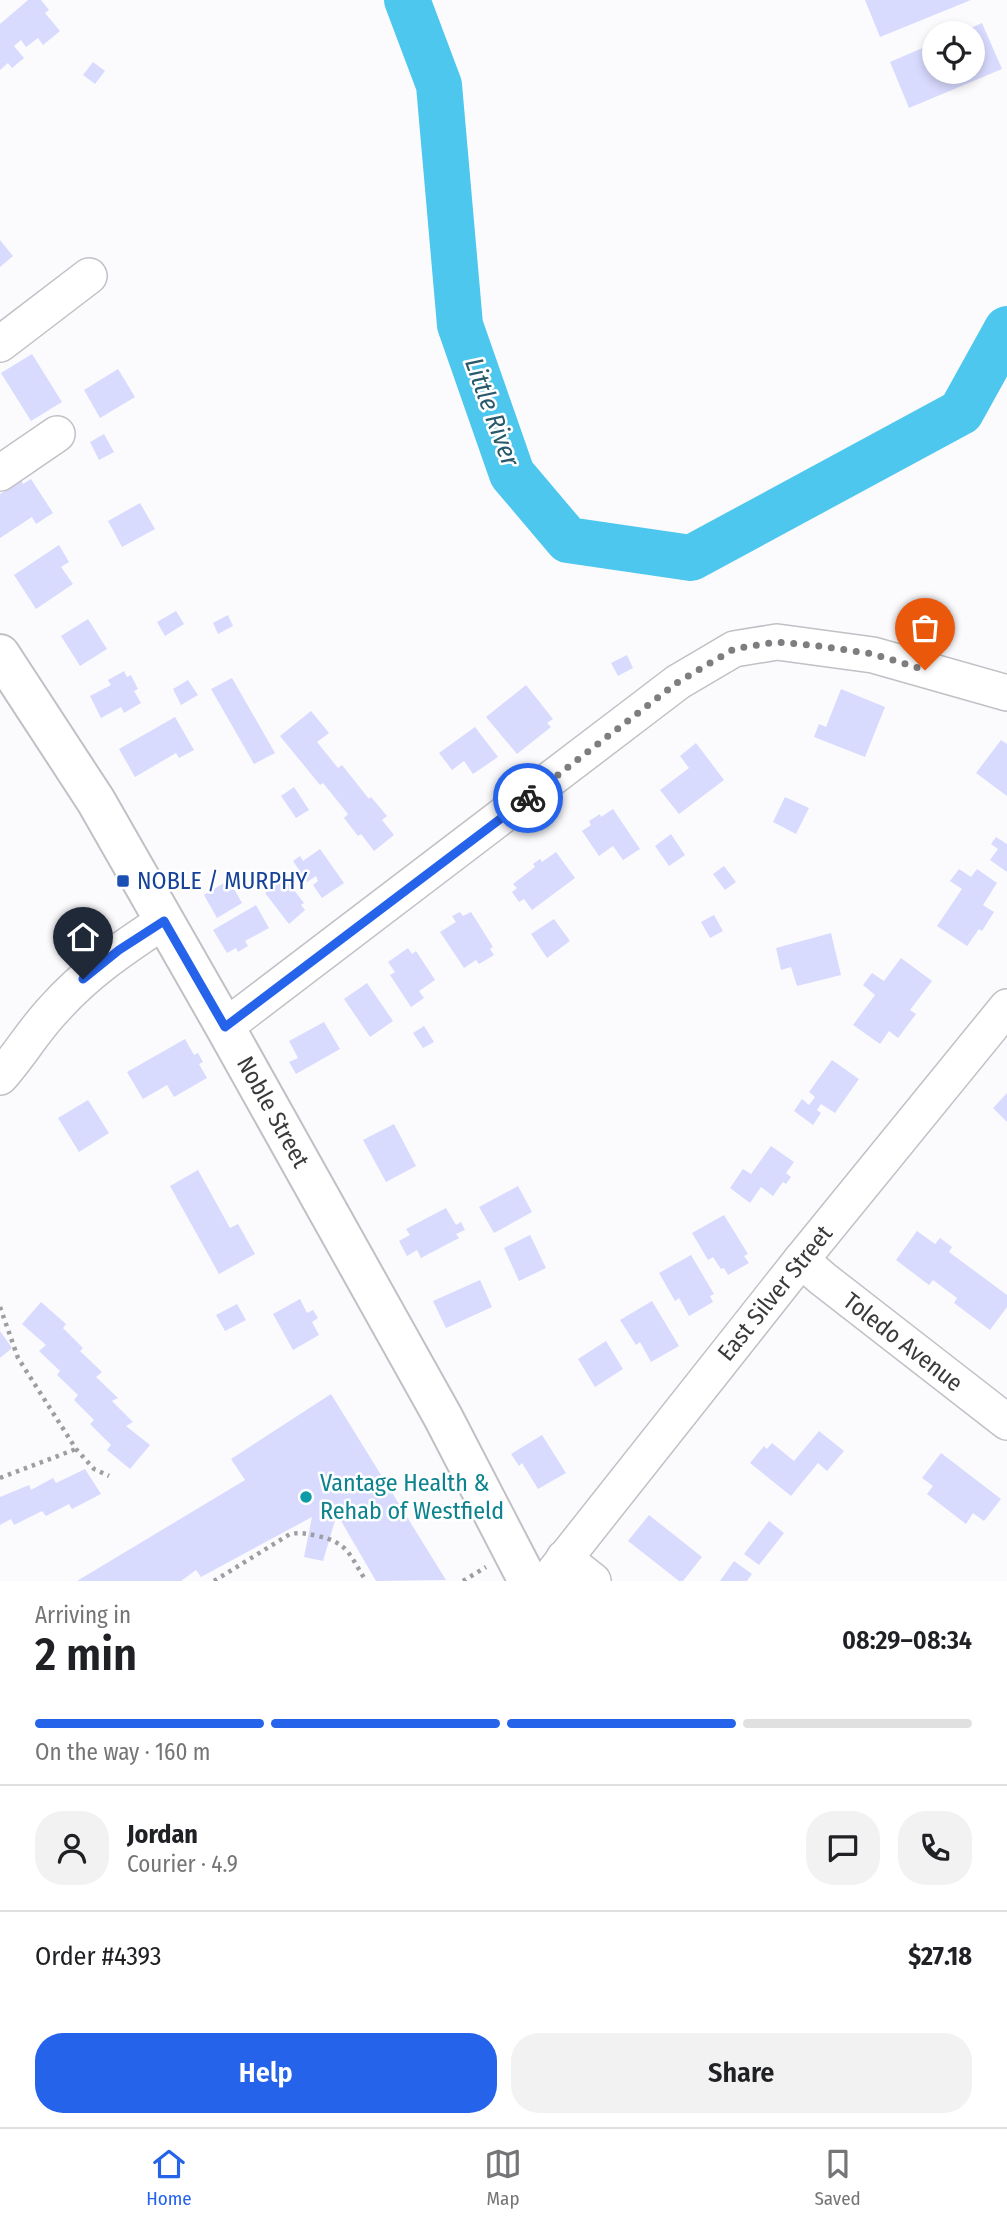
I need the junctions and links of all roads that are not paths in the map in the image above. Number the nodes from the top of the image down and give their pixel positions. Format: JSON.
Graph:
{"nodes":[{"id":1,"x":89,"y":276,"type":"dead end"},
{"id":2,"x":0,"y":344,"type":"edge"},
{"id":3,"x":57,"y":434,"type":"dead end"},
{"id":4,"x":0,"y":473,"type":"edge"},
{"id":5,"x":0,"y":654,"type":"edge"},
{"id":6,"x":1007,"y":693,"type":"edge"},
{"id":7,"x":164,"y":921,"type":"junction"},
{"id":8,"x":1007,"y":1007,"type":"edge"},
{"id":9,"x":225,"y":1027,"type":"junction"},
{"id":10,"x":0,"y":1077,"type":"edge"},
{"id":11,"x":801,"y":1260,"type":"junction"},
{"id":12,"x":1007,"y":1422,"type":"edge"},
{"id":13,"x":556,"y":1569,"type":"edge"},
{"id":14,"x":528,"y":1581,"type":"edge"},
{"id":15,"x":593,"y":1581,"type":"edge"}],
"edges":[{"from":1,"to":2,"type":"street"},
{"from":3,"to":4,"type":"street"},
{"from":5,"to":7,"type":"main road","name":"Noble Street"},
{"from":6,"to":9,"type":"street"},
{"from":7,"to":9,"type":"main road","name":"Noble Street"},
{"from":7,"to":10,"type":"street"},
{"from":8,"to":11,"type":"street","name":"East Silver Street"},
{"from":9,"to":14,"type":"main road","name":"Noble Street"},
{"from":11,"to":12,"type":"street","name":"Toledo Avenue"},
{"from":11,"to":13,"type":"street","name":"East Silver Street"},
{"from":13,"to":15,"type":"street"}]}
